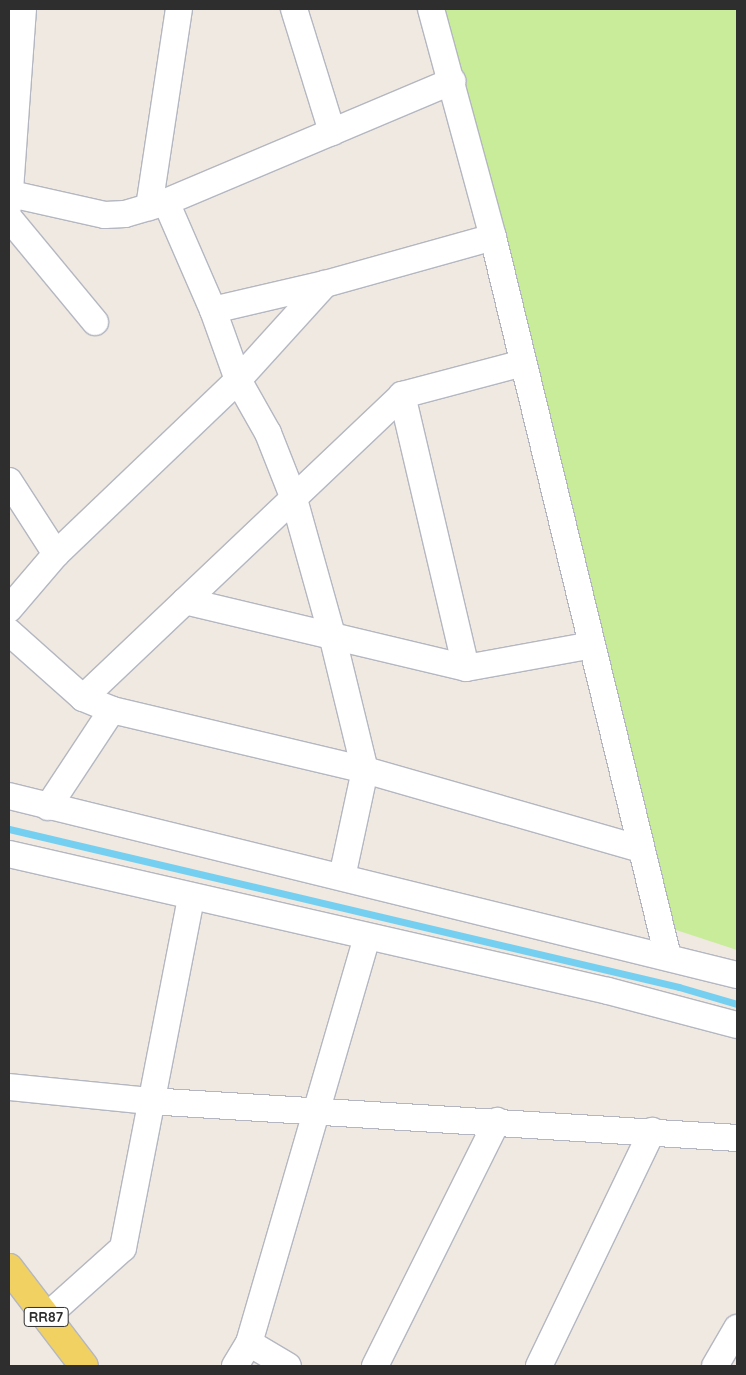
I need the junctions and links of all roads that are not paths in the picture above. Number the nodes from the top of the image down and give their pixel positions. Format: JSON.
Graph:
{"nodes":[{"id":1,"x":179,"y":9,"type":"edge"},
{"id":2,"x":294,"y":9,"type":"edge"},
{"id":3,"x":431,"y":9,"type":"edge"},
{"id":4,"x":18,"y":15,"type":"edge"},
{"id":5,"x":452,"y":81,"type":"junction"},
{"id":6,"x":332,"y":132,"type":"junction"},
{"id":7,"x":158,"y":204,"type":"junction"},
{"id":8,"x":9,"y":205,"type":"edge"},
{"id":9,"x":493,"y":237,"type":"junction"},
{"id":10,"x":326,"y":284,"type":"junction"},
{"id":11,"x":213,"y":310,"type":"junction"},
{"id":12,"x":95,"y":322,"type":"dead end"},
{"id":13,"x":523,"y":363,"type":"junction"},
{"id":14,"x":238,"y":380,"type":"junction"},
{"id":15,"x":402,"y":395,"type":"junction"},
{"id":16,"x":9,"y":481,"type":"edge"},
{"id":17,"x":294,"y":499,"type":"junction"},
{"id":18,"x":56,"y":554,"type":"junction"},
{"id":19,"x":185,"y":601,"type":"junction"},
{"id":20,"x":9,"y":609,"type":"edge"},
{"id":21,"x":9,"y":632,"type":"edge"},
{"id":22,"x":332,"y":635,"type":"junction"},
{"id":23,"x":592,"y":645,"type":"junction"},
{"id":24,"x":466,"y":668,"type":"junction"},
{"id":25,"x":83,"y":698,"type":"junction"},
{"id":26,"x":112,"y":710,"type":"junction"},
{"id":27,"x":365,"y":770,"type":"junction"},
{"id":28,"x":9,"y":796,"type":"edge"},
{"id":29,"x":48,"y":808,"type":"junction"},
{"id":30,"x":640,"y":850,"type":"junction"},
{"id":31,"x":9,"y":854,"type":"edge"},
{"id":32,"x":342,"y":876,"type":"junction"},
{"id":33,"x":191,"y":897,"type":"junction"},
{"id":34,"x":367,"y":937,"type":"junction"},
{"id":35,"x":668,"y":957,"type":"junction"},
{"id":36,"x":737,"y":975,"type":"edge"},
{"id":37,"x":737,"y":1025,"type":"edge"},
{"id":38,"x":9,"y":1087,"type":"edge"},
{"id":39,"x":149,"y":1101,"type":"junction"},
{"id":40,"x":315,"y":1111,"type":"junction"},
{"id":41,"x":497,"y":1121,"type":"junction"},
{"id":42,"x":652,"y":1131,"type":"junction"},
{"id":43,"x":737,"y":1138,"type":"edge"},
{"id":44,"x":9,"y":1268,"type":"edge"},
{"id":45,"x":46,"y":1317,"type":"junction"},
{"id":46,"x":737,"y":1328,"type":"edge"},
{"id":47,"x":249,"y":1343,"type":"junction"},
{"id":48,"x":84,"y":1366,"type":"edge"},
{"id":49,"x":235,"y":1366,"type":"edge"},
{"id":50,"x":288,"y":1366,"type":"edge"},
{"id":51,"x":375,"y":1366,"type":"edge"},
{"id":52,"x":539,"y":1366,"type":"edge"},
{"id":53,"x":715,"y":1366,"type":"edge"}],
"edges":[{"from":1,"to":7,"type":"street"},
{"from":2,"to":6,"type":"street"},
{"from":3,"to":5,"type":"street"},
{"from":4,"to":8,"type":"street"},
{"from":5,"to":6,"type":"street"},
{"from":5,"to":9,"type":"street"},
{"from":6,"to":7,"type":"street"},
{"from":7,"to":8,"type":"street"},
{"from":7,"to":11,"type":"street"},
{"from":8,"to":12,"type":"street"},
{"from":9,"to":10,"type":"street"},
{"from":9,"to":13,"type":"street"},
{"from":10,"to":11,"type":"street"},
{"from":10,"to":14,"type":"street"},
{"from":11,"to":14,"type":"street"},
{"from":13,"to":15,"type":"street"},
{"from":13,"to":23,"type":"street"},
{"from":14,"to":17,"type":"street"},
{"from":14,"to":18,"type":"street"},
{"from":15,"to":17,"type":"street"},
{"from":15,"to":24,"type":"street"},
{"from":16,"to":18,"type":"street"},
{"from":17,"to":19,"type":"street"},
{"from":17,"to":22,"type":"street"},
{"from":18,"to":20,"type":"street"},
{"from":19,"to":22,"type":"street"},
{"from":19,"to":25,"type":"street"},
{"from":21,"to":25,"type":"street"},
{"from":22,"to":24,"type":"street"},
{"from":22,"to":27,"type":"street"},
{"from":23,"to":24,"type":"street"},
{"from":23,"to":30,"type":"street"},
{"from":25,"to":26,"type":"street"},
{"from":26,"to":27,"type":"street"},
{"from":26,"to":29,"type":"street"},
{"from":27,"to":30,"type":"street"},
{"from":27,"to":32,"type":"street"},
{"from":28,"to":29,"type":"street"},
{"from":29,"to":32,"type":"street"},
{"from":30,"to":35,"type":"street"},
{"from":31,"to":33,"type":"street"},
{"from":32,"to":35,"type":"street"},
{"from":33,"to":34,"type":"street"},
{"from":33,"to":39,"type":"street"},
{"from":34,"to":37,"type":"street"},
{"from":34,"to":40,"type":"street"},
{"from":35,"to":36,"type":"street"},
{"from":38,"to":39,"type":"street"},
{"from":39,"to":40,"type":"street"},
{"from":39,"to":45,"type":"street"},
{"from":40,"to":41,"type":"street"},
{"from":40,"to":47,"type":"street"},
{"from":41,"to":42,"type":"street"},
{"from":41,"to":51,"type":"street"},
{"from":42,"to":43,"type":"street"},
{"from":42,"to":52,"type":"street"},
{"from":44,"to":45,"type":"main road","number":"RR87"},
{"from":45,"to":48,"type":"main road","number":"RR87"},
{"from":46,"to":53,"type":"street"},
{"from":47,"to":49,"type":"street"},
{"from":47,"to":50,"type":"street"}]}
